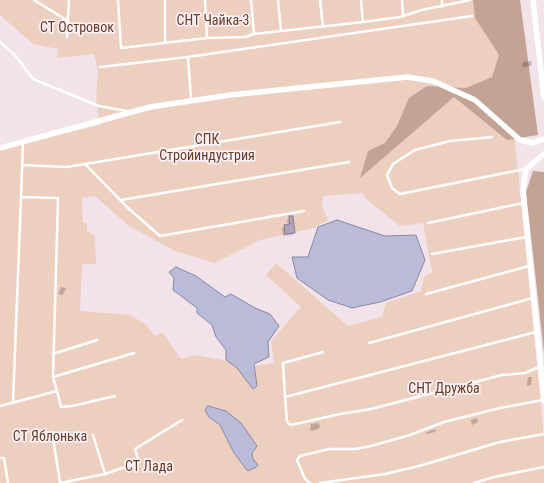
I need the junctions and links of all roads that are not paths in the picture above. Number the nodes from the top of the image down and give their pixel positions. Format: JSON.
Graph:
{"nodes":[{"id":1,"x":34,"y":0,"type":"edge"},
{"id":2,"x":68,"y":0,"type":"edge"},
{"id":3,"x":118,"y":0,"type":"edge"},
{"id":4,"x":165,"y":0,"type":"edge"},
{"id":5,"x":206,"y":0,"type":"edge"},
{"id":6,"x":251,"y":0,"type":"edge"},
{"id":7,"x":278,"y":0,"type":"edge"},
{"id":8,"x":320,"y":0,"type":"edge"},
{"id":9,"x":361,"y":0,"type":"edge"},
{"id":10,"x":402,"y":0,"type":"edge"},
{"id":11,"x":442,"y":0,"type":"edge"},
{"id":12,"x":470,"y":0,"type":"edge"},
{"id":13,"x":533,"y":0,"type":"edge"},
{"id":14,"x":442,"y":7,"type":"junction"},
{"id":15,"x":403,"y":15,"type":"junction"},
{"id":16,"x":472,"y":16,"type":"dead end"},
{"id":17,"x":68,"y":21,"type":"junction"},
{"id":18,"x":363,"y":22,"type":"junction"},
{"id":19,"x":323,"y":27,"type":"junction"},
{"id":20,"x":281,"y":31,"type":"junction"},
{"id":21,"x":254,"y":34,"type":"junction"},
{"id":22,"x":68,"y":37,"type":"dead end"},
{"id":23,"x":207,"y":38,"type":"junction"},
{"id":24,"x":0,"y":42,"type":"edge"},
{"id":25,"x":166,"y":42,"type":"junction"},
{"id":26,"x":188,"y":58,"type":"junction"},
{"id":27,"x":100,"y":67,"type":"dead end"},
{"id":28,"x":544,"y":98,"type":"edge"},
{"id":29,"x":191,"y":101,"type":"junction"},
{"id":30,"x":132,"y":112,"type":"junction"},
{"id":31,"x":340,"y":122,"type":"dead end"},
{"id":32,"x":492,"y":136,"type":"dead end"},
{"id":33,"x":544,"y":139,"type":"edge"},
{"id":34,"x":22,"y":143,"type":"junction"},
{"id":35,"x":0,"y":148,"type":"edge"},
{"id":36,"x":544,"y":154,"type":"edge"},
{"id":37,"x":349,"y":162,"type":"dead end"},
{"id":38,"x":84,"y":164,"type":"junction"},
{"id":39,"x":22,"y":165,"type":"junction"},
{"id":40,"x":526,"y":169,"type":"junction"},
{"id":41,"x":21,"y":197,"type":"junction"},
{"id":42,"x":121,"y":200,"type":"junction"},
{"id":43,"x":524,"y":202,"type":"junction"},
{"id":44,"x":304,"y":211,"type":"dead end"},
{"id":45,"x":428,"y":223,"type":"dead end"},
{"id":46,"x":526,"y":236,"type":"junction"},
{"id":47,"x":432,"y":254,"type":"dead end"},
{"id":48,"x":529,"y":266,"type":"junction"},
{"id":49,"x":426,"y":294,"type":"dead end"},
{"id":50,"x":533,"y":298,"type":"junction"},
{"id":51,"x":536,"y":332,"type":"junction"},
{"id":52,"x":97,"y":340,"type":"dead end"},
{"id":53,"x":370,"y":343,"type":"dead end"},
{"id":54,"x":323,"y":352,"type":"dead end"},
{"id":55,"x":134,"y":353,"type":"dead end"},
{"id":56,"x":53,"y":354,"type":"junction"},
{"id":57,"x":540,"y":367,"type":"junction"},
{"id":58,"x":53,"y":377,"type":"junction"},
{"id":59,"x":57,"y":391,"type":"junction"},
{"id":60,"x":115,"y":396,"type":"dead end"},
{"id":61,"x":285,"y":397,"type":"junction"},
{"id":62,"x":544,"y":401,"type":"edge"},
{"id":63,"x":13,"y":403,"type":"junction"},
{"id":64,"x":0,"y":406,"type":"edge"},
{"id":65,"x":182,"y":420,"type":"dead end"},
{"id":66,"x":52,"y":432,"type":"dead end"},
{"id":67,"x":544,"y":434,"type":"edge"},
{"id":68,"x":93,"y":435,"type":"dead end"},
{"id":69,"x":0,"y":458,"type":"edge"},
{"id":70,"x":544,"y":467,"type":"edge"},
{"id":71,"x":105,"y":474,"type":"junction"},
{"id":72,"x":8,"y":483,"type":"edge"},
{"id":73,"x":60,"y":483,"type":"edge"},
{"id":74,"x":310,"y":483,"type":"edge"},
{"id":75,"x":320,"y":483,"type":"edge"},
{"id":76,"x":474,"y":483,"type":"edge"}],
"edges":[{"from":1,"to":17,"type":"lane"},
{"from":2,"to":17,"type":"lane"},
{"from":3,"to":25,"type":"lane"},
{"from":4,"to":25,"type":"lane"},
{"from":5,"to":23,"type":"lane"},
{"from":6,"to":21,"type":"lane"},
{"from":7,"to":20,"type":"lane"},
{"from":8,"to":19,"type":"lane"},
{"from":9,"to":18,"type":"lane"},
{"from":10,"to":15,"type":"lane"},
{"from":11,"to":14,"type":"lane"},
{"from":12,"to":14,"type":"lane"},
{"from":13,"to":28,"type":"street"},
{"from":14,"to":15,"type":"lane"},
{"from":15,"to":18,"type":"lane"},
{"from":16,"to":26,"type":"lane"},
{"from":17,"to":22,"type":"lane"},
{"from":18,"to":19,"type":"lane"},
{"from":19,"to":20,"type":"lane"},
{"from":20,"to":21,"type":"lane"},
{"from":21,"to":23,"type":"lane"},
{"from":23,"to":25,"type":"lane"},
{"from":24,"to":30,"type":"lane"},
{"from":26,"to":27,"type":"lane"},
{"from":26,"to":29,"type":"lane"},
{"from":29,"to":30,"type":"street"},
{"from":29,"to":33,"type":"street"},
{"from":30,"to":34,"type":"street"},
{"from":31,"to":38,"type":"lane"},
{"from":32,"to":40,"type":"lane"},
{"from":34,"to":35,"type":"street"},
{"from":34,"to":39,"type":"lane"},
{"from":36,"to":40,"type":"street"},
{"from":37,"to":42,"type":"lane"},
{"from":38,"to":39,"type":"lane"},
{"from":38,"to":42,"type":"lane"},
{"from":39,"to":41,"type":"lane"},
{"from":40,"to":43,"type":"street"},
{"from":41,"to":56,"type":"lane"},
{"from":41,"to":63,"type":"lane"},
{"from":42,"to":44,"type":"lane"},
{"from":43,"to":45,"type":"lane"},
{"from":43,"to":46,"type":"street"},
{"from":46,"to":47,"type":"lane"},
{"from":46,"to":48,"type":"street"},
{"from":48,"to":49,"type":"lane"},
{"from":48,"to":50,"type":"street"},
{"from":50,"to":51,"type":"street"},
{"from":50,"to":53,"type":"lane"},
{"from":51,"to":57,"type":"street"},
{"from":51,"to":61,"type":"lane"},
{"from":52,"to":56,"type":"lane"},
{"from":54,"to":61,"type":"lane"},
{"from":55,"to":58,"type":"lane"},
{"from":56,"to":58,"type":"lane"},
{"from":57,"to":61,"type":"lane"},
{"from":57,"to":62,"type":"street"},
{"from":58,"to":59,"type":"lane"},
{"from":59,"to":60,"type":"lane"},
{"from":59,"to":63,"type":"lane"},
{"from":62,"to":74,"type":"lane"},
{"from":63,"to":64,"type":"lane"},
{"from":65,"to":71,"type":"lane"},
{"from":66,"to":73,"type":"lane"},
{"from":67,"to":75,"type":"lane"},
{"from":68,"to":71,"type":"lane"},
{"from":69,"to":72,"type":"lane"},
{"from":70,"to":76,"type":"lane"},
{"from":71,"to":73,"type":"lane"}]}
